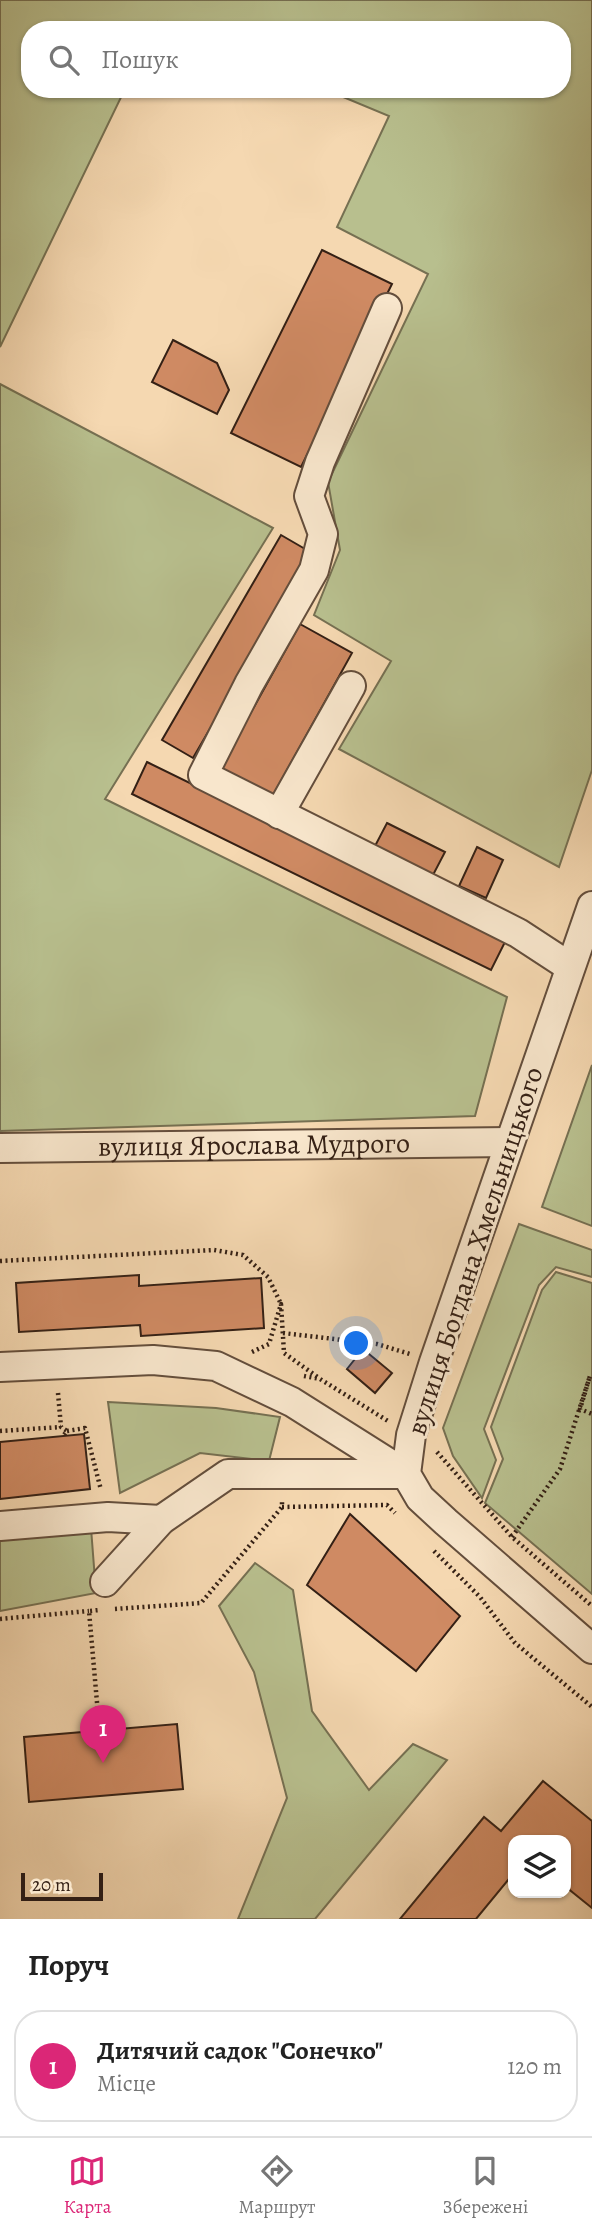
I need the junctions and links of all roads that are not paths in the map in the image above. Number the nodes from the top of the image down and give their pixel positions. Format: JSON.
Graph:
{"nodes":[{"id":1,"x":387,"y":308,"type":"dead end"},
{"id":2,"x":351,"y":686,"type":"dead end"},
{"id":3,"x":279,"y":814,"type":"junction"},
{"id":4,"x":592,"y":906,"type":"edge"},
{"id":5,"x":570,"y":967,"type":"junction"},
{"id":6,"x":509,"y":1142,"type":"junction"},
{"id":7,"x":0,"y":1148,"type":"edge"},
{"id":8,"x":0,"y":1367,"type":"edge"},
{"id":9,"x":406,"y":1474,"type":"junction"},
{"id":10,"x":161,"y":1520,"type":"junction"},
{"id":11,"x":0,"y":1526,"type":"edge"},
{"id":12,"x":105,"y":1582,"type":"dead end"},
{"id":13,"x":592,"y":1649,"type":"edge"}],
"edges":[{"from":1,"to":3,"type":"street"},
{"from":2,"to":3,"type":"street"},
{"from":3,"to":5,"type":"street"},
{"from":4,"to":5,"type":"street","name":"вулиця Богдана Хмельницького"},
{"from":5,"to":6,"type":"street","name":"вулиця Богдана Хмельницького"},
{"from":6,"to":7,"type":"street","name":"вулиця Ярослава Мудрого"},
{"from":6,"to":9,"type":"street","name":"вулиця Богдана Хмельницького"},
{"from":8,"to":9,"type":"street"},
{"from":9,"to":10,"type":"street"},
{"from":9,"to":13,"type":"street","name":"вулиця Богдана Хмельницького"},
{"from":10,"to":11,"type":"street"},
{"from":10,"to":12,"type":"street"}]}
